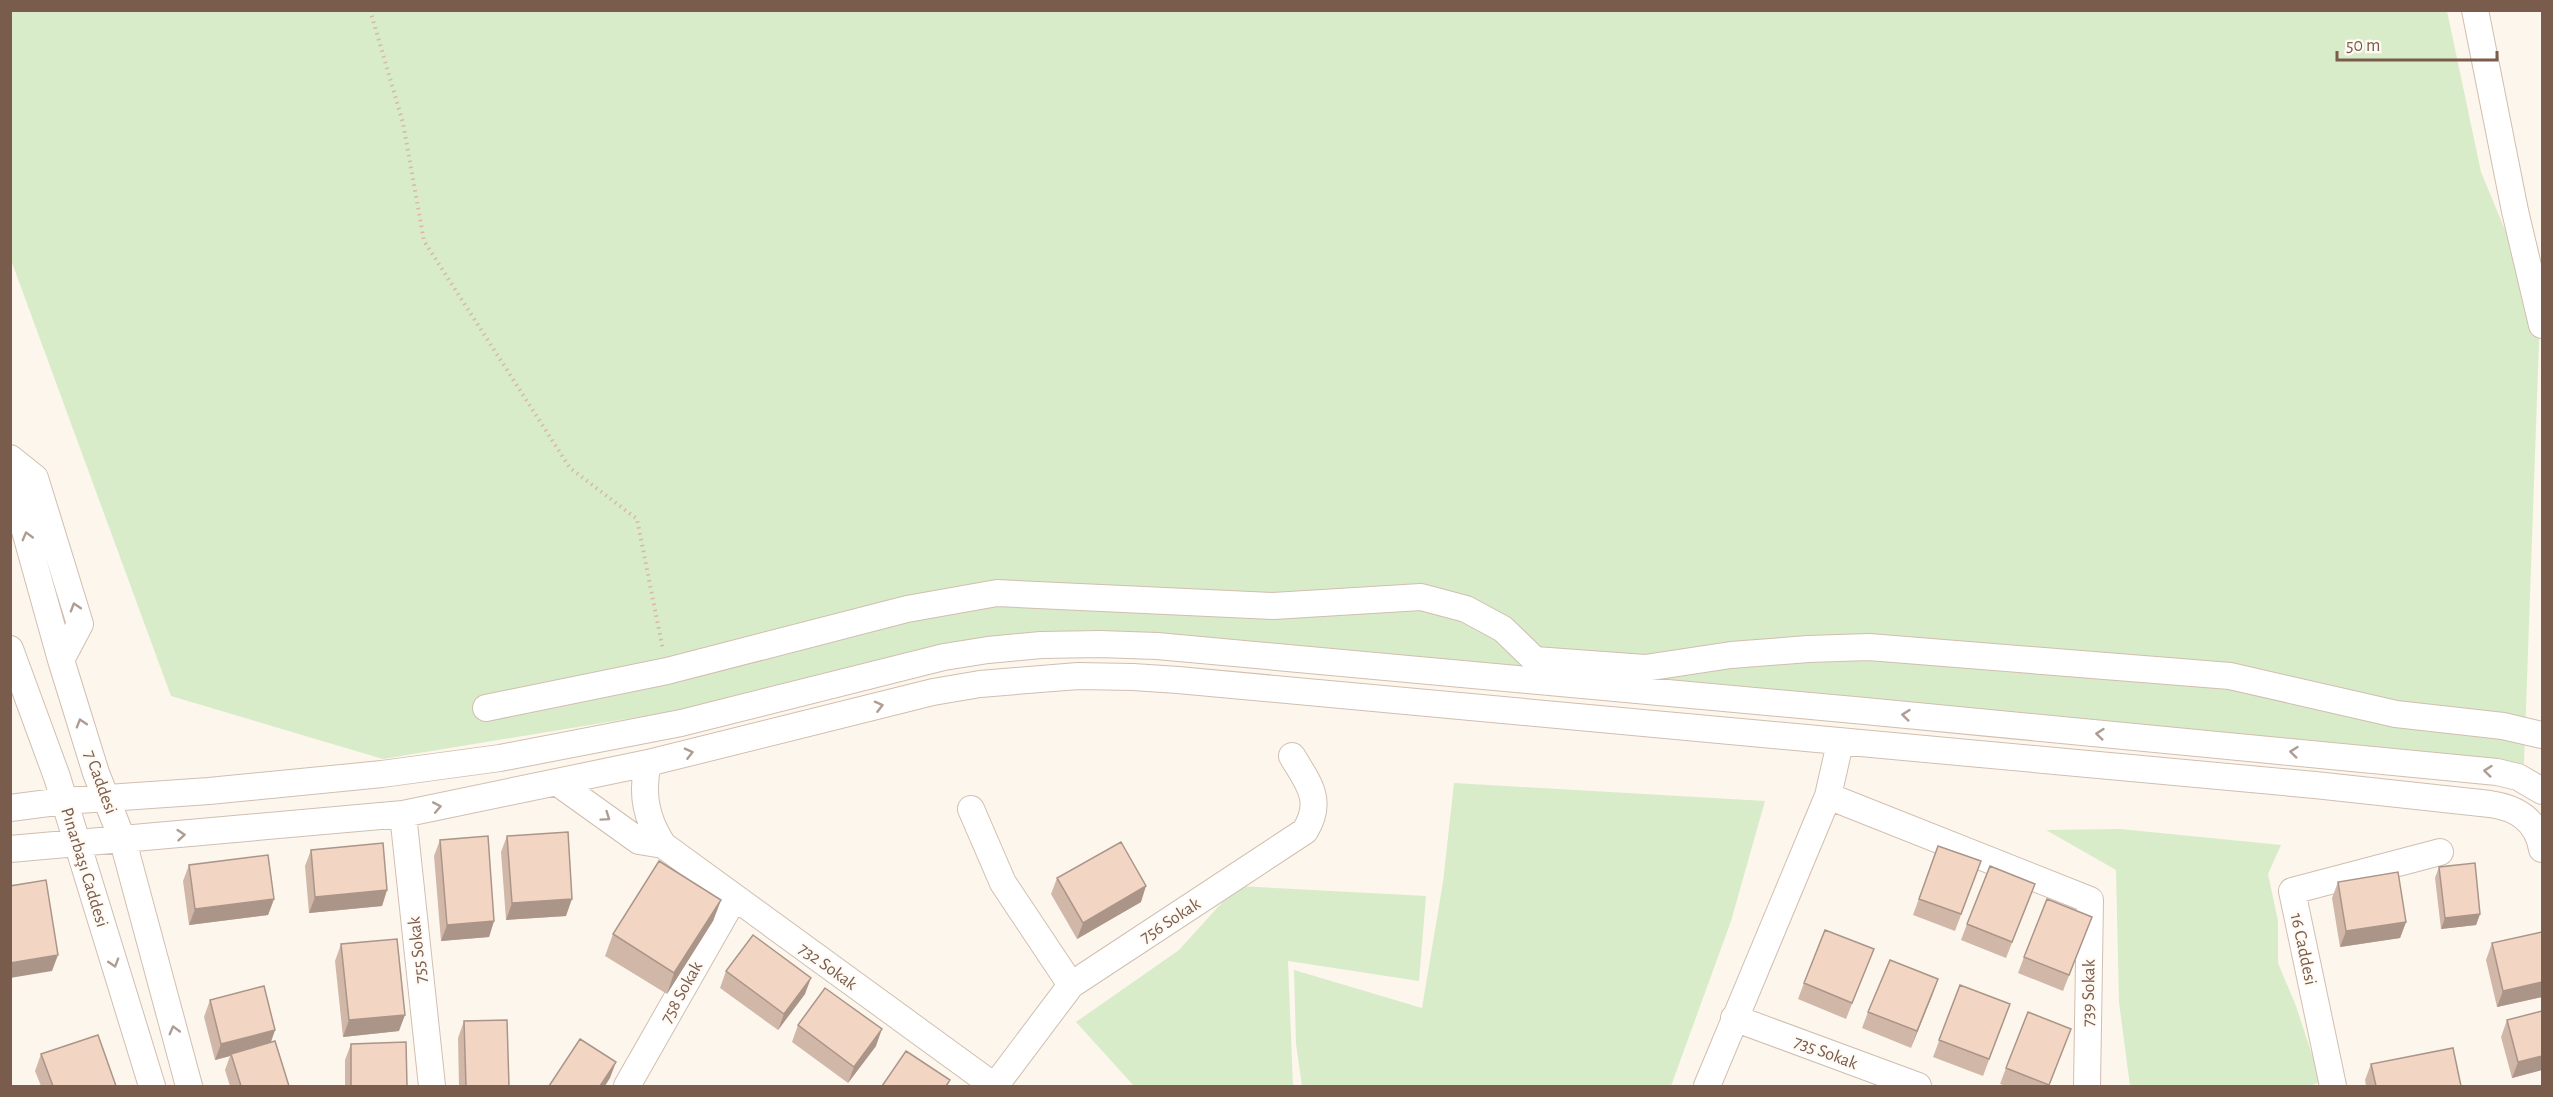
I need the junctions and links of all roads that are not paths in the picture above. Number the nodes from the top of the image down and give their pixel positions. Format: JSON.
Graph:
{"nodes":[{"id":1,"x":2475,"y":10,"type":"edge"},
{"id":2,"x":2542,"y":325,"type":"edge"},
{"id":3,"x":10,"y":458,"type":"edge"},
{"id":4,"x":10,"y":477,"type":"edge"},
{"id":5,"x":12,"y":659,"type":"edge"},
{"id":6,"x":61,"y":660,"type":"junction"},
{"id":7,"x":486,"y":708,"type":"dead end"},
{"id":8,"x":2542,"y":735,"type":"edge"},
{"id":9,"x":1840,"y":743,"type":"junction"},
{"id":10,"x":1292,"y":756,"type":"dead end"},
{"id":11,"x":648,"y":763,"type":"junction"},
{"id":12,"x":558,"y":783,"type":"junction"},
{"id":13,"x":2542,"y":791,"type":"edge"},
{"id":14,"x":1828,"y":796,"type":"junction"},
{"id":15,"x":105,"y":797,"type":"junction"},
{"id":16,"x":64,"y":801,"type":"junction"},
{"id":17,"x":10,"y":808,"type":"edge"},
{"id":18,"x":971,"y":809,"type":"dead end"},
{"id":19,"x":403,"y":814,"type":"junction"},
{"id":20,"x":123,"y":841,"type":"junction"},
{"id":21,"x":78,"y":844,"type":"junction"},
{"id":22,"x":663,"y":845,"type":"junction"},
{"id":23,"x":10,"y":849,"type":"edge"},
{"id":24,"x":2542,"y":849,"type":"edge"},
{"id":25,"x":2440,"y":852,"type":"dead end"},
{"id":26,"x":734,"y":898,"type":"junction"},
{"id":27,"x":1071,"y":985,"type":"junction"},
{"id":28,"x":1734,"y":1018,"type":"junction"},
{"id":29,"x":152,"y":1086,"type":"edge"},
{"id":30,"x":189,"y":1086,"type":"edge"},
{"id":31,"x":432,"y":1086,"type":"edge"},
{"id":32,"x":627,"y":1086,"type":"edge"},
{"id":33,"x":995,"y":1086,"type":"edge"},
{"id":34,"x":1707,"y":1086,"type":"edge"},
{"id":35,"x":1918,"y":1086,"type":"edge"},
{"id":36,"x":2087,"y":1086,"type":"edge"},
{"id":37,"x":2333,"y":1086,"type":"edge"}],
"edges":[{"from":1,"to":2,"type":"street"},
{"from":6,"to":3,"type":"street","one_way":true},
{"from":6,"to":4,"type":"street","name":"7 Caddesi","one_way":true},
{"from":5,"to":16,"type":"street","name":"Pınarbaşı Caddesi"},
{"from":15,"to":6,"type":"street","name":"7 Caddesi","one_way":true},
{"from":7,"to":8,"type":"street"},
{"from":11,"to":9,"type":"street","one_way":true},
{"from":9,"to":14,"type":"street"},
{"from":9,"to":24,"type":"street"},
{"from":10,"to":27,"type":"street","name":"756 Sokak"},
{"from":11,"to":12,"type":"street"},
{"from":11,"to":22,"type":"street","name":"732 Sokak"},
{"from":19,"to":12,"type":"street","one_way":true},
{"from":12,"to":22,"type":"street","name":"732 Sokak","one_way":true},
{"from":13,"to":15,"type":"street","one_way":true},
{"from":14,"to":28,"type":"street"},
{"from":14,"to":36,"type":"street","name":"739 Sokak"},
{"from":15,"to":16,"type":"street"},
{"from":15,"to":20,"type":"street","name":"7 Caddesi"},
{"from":16,"to":17,"type":"street"},
{"from":16,"to":21,"type":"street","name":"Pınarbaşı Caddesi"},
{"from":18,"to":27,"type":"street"},
{"from":20,"to":19,"type":"street","one_way":true},
{"from":19,"to":31,"type":"street","name":"755 Sokak"},
{"from":20,"to":21,"type":"street"},
{"from":30,"to":20,"type":"street","name":"7 Caddesi","one_way":true},
{"from":21,"to":23,"type":"street"},
{"from":21,"to":29,"type":"street","name":"Pınarbaşı Caddesi","one_way":true},
{"from":22,"to":26,"type":"street","name":"732 Sokak"},
{"from":25,"to":37,"type":"street","name":"16 Caddesi"},
{"from":26,"to":32,"type":"street","name":"758 Sokak"},
{"from":26,"to":33,"type":"street","name":"732 Sokak"},
{"from":27,"to":33,"type":"street","name":"756 Sokak"},
{"from":28,"to":34,"type":"street"},
{"from":28,"to":35,"type":"street","name":"735 Sokak"}]}
